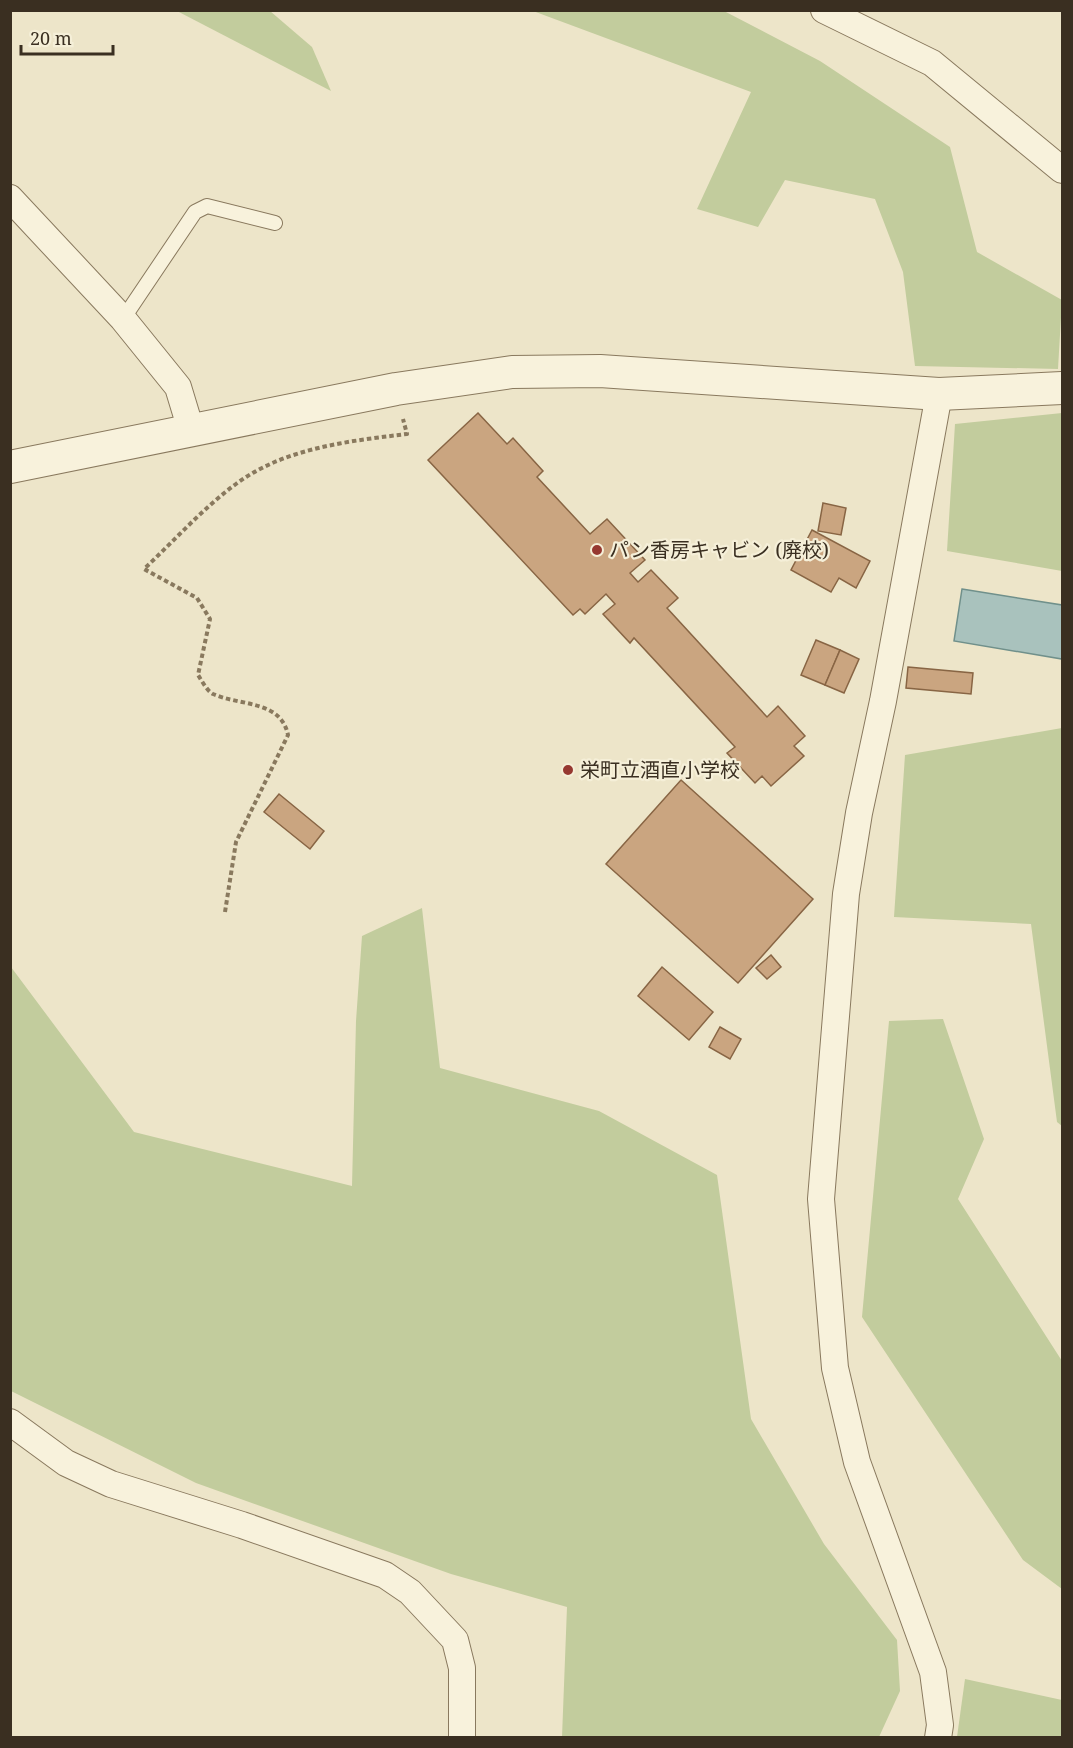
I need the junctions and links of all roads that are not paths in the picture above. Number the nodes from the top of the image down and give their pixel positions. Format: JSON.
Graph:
{"nodes":[{"id":1,"x":824,"y":10,"type":"edge"},
{"id":2,"x":1062,"y":170,"type":"edge"},
{"id":3,"x":10,"y":198,"type":"edge"},
{"id":4,"x":274,"y":223,"type":"dead end"},
{"id":5,"x":123,"y":319,"type":"junction"},
{"id":6,"x":1062,"y":388,"type":"edge"},
{"id":7,"x":939,"y":394,"type":"junction"},
{"id":8,"x":191,"y":430,"type":"junction"},
{"id":9,"x":10,"y":467,"type":"edge"},
{"id":10,"x":10,"y":1422,"type":"edge"},
{"id":11,"x":462,"y":1737,"type":"edge"},
{"id":12,"x":938,"y":1737,"type":"edge"}],
"edges":[{"from":1,"to":2,"type":"street"},
{"from":3,"to":5,"type":"street"},
{"from":4,"to":5,"type":"lane"},
{"from":5,"to":8,"type":"street"},
{"from":6,"to":7,"type":"street"},
{"from":7,"to":8,"type":"street"},
{"from":7,"to":12,"type":"street"},
{"from":8,"to":9,"type":"street"},
{"from":10,"to":11,"type":"street"}]}
